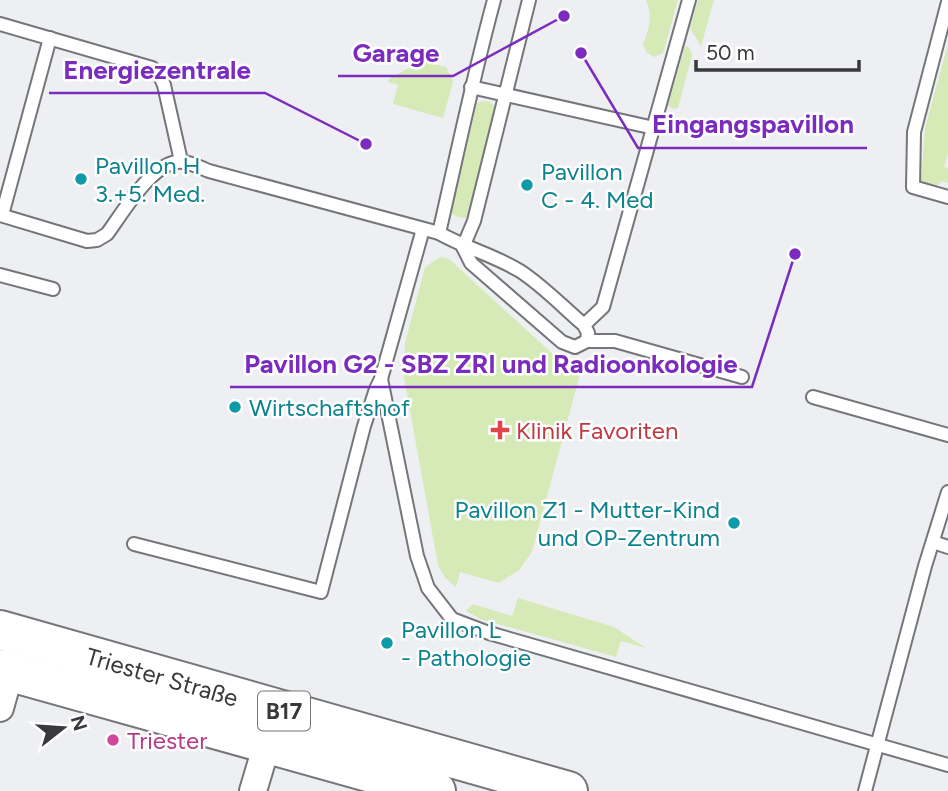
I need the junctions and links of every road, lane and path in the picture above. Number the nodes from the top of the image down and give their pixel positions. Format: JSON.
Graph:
{"nodes":[{"id":1,"x":494,"y":0,"type":"edge"},
{"id":2,"x":529,"y":0,"type":"edge"},
{"id":3,"x":689,"y":0,"type":"edge"},
{"id":4,"x":948,"y":2,"type":"edge"},
{"id":5,"x":0,"y":24,"type":"edge"},
{"id":6,"x":50,"y":38,"type":"junction"},
{"id":7,"x":471,"y":87,"type":"junction"},
{"id":8,"x":506,"y":95,"type":"junction"},
{"id":9,"x":654,"y":128,"type":"junction"},
{"id":10,"x":181,"y":161,"type":"junction"},
{"id":11,"x":948,"y":197,"type":"edge"},
{"id":12,"x":1,"y":215,"type":"edge"},
{"id":13,"x":423,"y":229,"type":"junction"},
{"id":14,"x":439,"y":233,"type":"junction"},
{"id":15,"x":463,"y":247,"type":"junction"},
{"id":16,"x":0,"y":275,"type":"edge"},
{"id":17,"x":53,"y":289,"type":"dead end"},
{"id":18,"x":584,"y":325,"type":"junction"},
{"id":19,"x":587,"y":341,"type":"junction"},
{"id":20,"x":742,"y":377,"type":"dead end"},
{"id":21,"x":381,"y":379,"type":"junction"},
{"id":22,"x":813,"y":397,"type":"dead end"},
{"id":23,"x":948,"y":435,"type":"edge"},
{"id":24,"x":948,"y":492,"type":"edge"},
{"id":25,"x":933,"y":542,"type":"junction"},
{"id":26,"x":134,"y":544,"type":"dead end"},
{"id":27,"x":948,"y":547,"type":"edge"},
{"id":28,"x":0,"y":630,"type":"edge"},
{"id":29,"x":5,"y":670,"type":"edge"},
{"id":30,"x":0,"y":708,"type":"edge"},
{"id":31,"x":267,"y":744,"type":"junction"},
{"id":32,"x":877,"y":744,"type":"junction"},
{"id":33,"x":948,"y":765,"type":"edge"},
{"id":34,"x":253,"y":791,"type":"edge"},
{"id":35,"x":436,"y":791,"type":"edge"},
{"id":36,"x":568,"y":791,"type":"edge"},
{"id":37,"x":865,"y":791,"type":"edge"}],
"edges":[{"from":1,"to":7,"type":"lane"},
{"from":2,"to":8,"type":"lane"},
{"from":3,"to":9,"type":"lane"},
{"from":4,"to":11,"type":"lane"},
{"from":5,"to":6,"type":"lane"},
{"from":6,"to":10,"type":"lane"},
{"from":6,"to":12,"type":"lane"},
{"from":7,"to":8,"type":"lane"},
{"from":7,"to":14,"type":"lane"},
{"from":8,"to":9,"type":"lane"},
{"from":8,"to":15,"type":"lane"},
{"from":9,"to":18,"type":"lane"},
{"from":10,"to":12,"type":"lane"},
{"from":10,"to":13,"type":"lane"},
{"from":13,"to":14,"type":"lane"},
{"from":13,"to":21,"type":"lane"},
{"from":14,"to":15,"type":"lane"},
{"from":15,"to":18,"type":"lane"},
{"from":15,"to":19,"type":"lane"},
{"from":16,"to":17,"type":"lane"},
{"from":18,"to":19,"type":"lane"},
{"from":19,"to":20,"type":"lane"},
{"from":21,"to":26,"type":"lane"},
{"from":21,"to":32,"type":"lane"},
{"from":22,"to":23,"type":"lane"},
{"from":24,"to":25,"type":"lane"},
{"from":25,"to":27,"type":"lane"},
{"from":25,"to":32,"type":"lane"},
{"from":28,"to":36,"type":"main road","name":"Triester Straße","number":"B17"},
{"from":29,"to":30,"type":"street"},
{"from":29,"to":31,"type":"main road","name":"Triester Straße","number":"B17"},
{"from":31,"to":34,"type":"street"},
{"from":31,"to":35,"type":"main road","name":"Triester Straße","number":"B17"},
{"from":32,"to":33,"type":"lane"},
{"from":32,"to":37,"type":"lane"}]}
